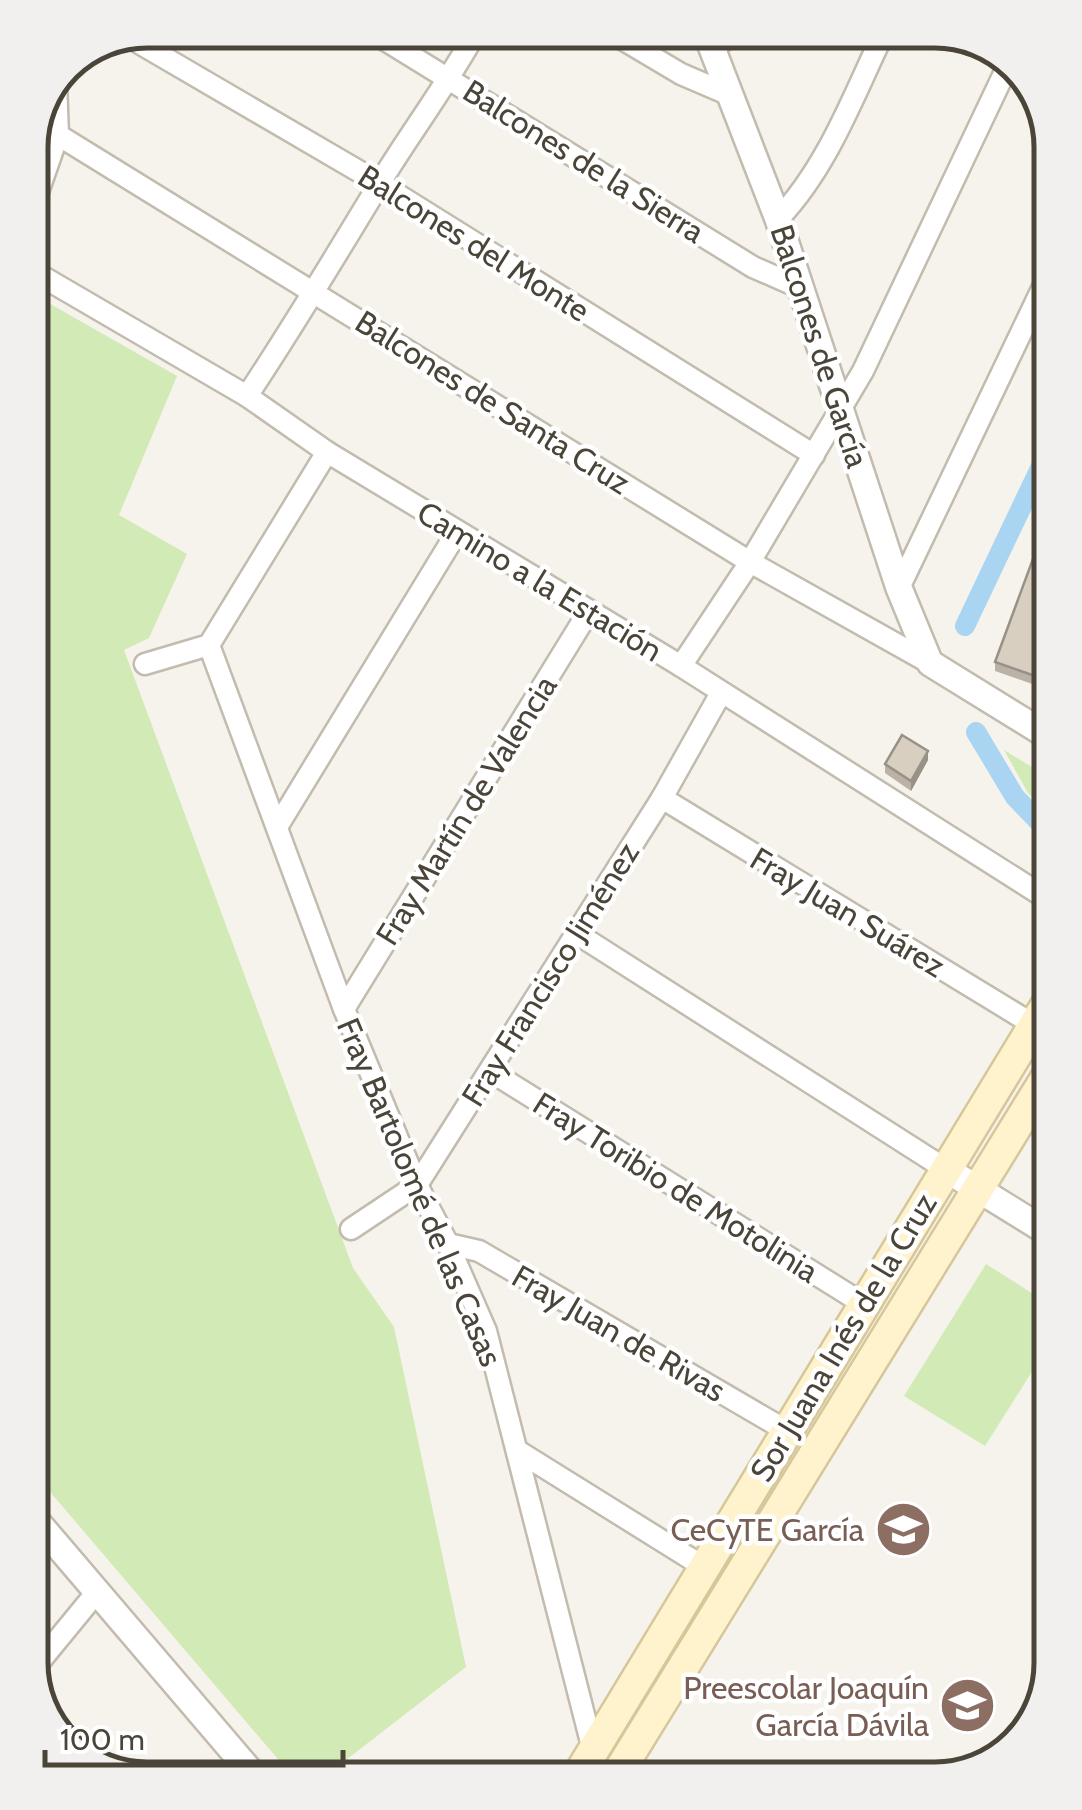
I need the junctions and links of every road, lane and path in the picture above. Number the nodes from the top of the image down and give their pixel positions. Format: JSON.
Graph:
{"nodes":[{"id":1,"x":148,"y":48,"type":"edge"},
{"id":2,"x":400,"y":48,"type":"edge"},
{"id":3,"x":467,"y":48,"type":"edge"},
{"id":4,"x":637,"y":48,"type":"edge"},
{"id":5,"x":711,"y":48,"type":"edge"},
{"id":6,"x":876,"y":48,"type":"edge"},
{"id":7,"x":1004,"y":75,"type":"edge"},
{"id":8,"x":451,"y":78,"type":"junction"},
{"id":9,"x":730,"y":95,"type":"junction"},
{"id":10,"x":57,"y":106,"type":"edge"},
{"id":11,"x":58,"y":135,"type":"junction"},
{"id":12,"x":48,"y":164,"type":"edge"},
{"id":13,"x":379,"y":183,"type":"junction"},
{"id":14,"x":778,"y":219,"type":"junction"},
{"id":15,"x":48,"y":280,"type":"edge"},
{"id":16,"x":801,"y":288,"type":"junction"},
{"id":17,"x":316,"y":292,"type":"junction"},
{"id":18,"x":1034,"y":305,"type":"edge"},
{"id":19,"x":248,"y":396,"type":"junction"},
{"id":20,"x":842,"y":407,"type":"junction"},
{"id":21,"x":327,"y":452,"type":"junction"},
{"id":22,"x":814,"y":455,"type":"junction"},
{"id":23,"x":458,"y":532,"type":"junction"},
{"id":24,"x":750,"y":562,"type":"junction"},
{"id":25,"x":899,"y":588,"type":"junction"},
{"id":26,"x":589,"y":611,"type":"junction"},
{"id":27,"x":209,"y":644,"type":"junction"},
{"id":28,"x":145,"y":664,"type":"dead end"},
{"id":29,"x":930,"y":664,"type":"junction"},
{"id":30,"x":681,"y":666,"type":"junction"},
{"id":31,"x":721,"y":693,"type":"junction"},
{"id":32,"x":1034,"y":727,"type":"edge"},
{"id":33,"x":662,"y":798,"type":"junction"},
{"id":34,"x":277,"y":827,"type":"junction"},
{"id":35,"x":1034,"y":890,"type":"edge"},
{"id":36,"x":576,"y":933,"type":"junction"},
{"id":37,"x":344,"y":1009,"type":"junction"},
{"id":38,"x":1034,"y":1012,"type":"edge"},
{"id":39,"x":1034,"y":1025,"type":"edge"},
{"id":40,"x":490,"y":1071,"type":"junction"},
{"id":41,"x":1034,"y":1099,"type":"edge"},
{"id":42,"x":944,"y":1168,"type":"junction"},
{"id":43,"x":417,"y":1185,"type":"junction"},
{"id":44,"x":979,"y":1191,"type":"junction"},
{"id":45,"x":1034,"y":1224,"type":"edge"},
{"id":46,"x":351,"y":1230,"type":"dead end"},
{"id":47,"x":448,"y":1244,"type":"junction"},
{"id":48,"x":862,"y":1304,"type":"junction"},
{"id":49,"x":787,"y":1431,"type":"junction"},
{"id":50,"x":518,"y":1451,"type":"junction"},
{"id":51,"x":48,"y":1534,"type":"edge"},
{"id":52,"x":704,"y":1567,"type":"junction"},
{"id":53,"x":96,"y":1593,"type":"junction"},
{"id":54,"x":48,"y":1651,"type":"edge"},
{"id":55,"x":242,"y":1762,"type":"edge"},
{"id":56,"x":586,"y":1762,"type":"edge"},
{"id":57,"x":625,"y":1762,"type":"edge"}],
"edges":[{"from":1,"to":13,"type":"street","name":"Balcones del Monte"},
{"from":2,"to":8,"type":"street","name":"Balcones de la Sierra"},
{"from":3,"to":8,"type":"street"},
{"from":4,"to":9,"type":"street"},
{"from":5,"to":9,"type":"street","name":"Balcones de García"},
{"from":6,"to":14,"type":"street"},
{"from":7,"to":20,"type":"street"},
{"from":8,"to":13,"type":"street"},
{"from":8,"to":16,"type":"street","name":"Balcones de la Sierra"},
{"from":9,"to":14,"type":"street","name":"Balcones de García"},
{"from":10,"to":11,"type":"street"},
{"from":11,"to":12,"type":"street"},
{"from":11,"to":17,"type":"street","name":"Balcones de Santa Cruz"},
{"from":13,"to":17,"type":"street"},
{"from":13,"to":22,"type":"street","name":"Balcones del Monte"},
{"from":14,"to":16,"type":"street","name":"Balcones de García"},
{"from":15,"to":19,"type":"street","name":"Camino a la Estación"},
{"from":16,"to":20,"type":"street","name":"Balcones de García"},
{"from":17,"to":19,"type":"street"},
{"from":17,"to":24,"type":"street","name":"Balcones de Santa Cruz"},
{"from":18,"to":25,"type":"street"},
{"from":19,"to":21,"type":"street","name":"Camino a la Estación"},
{"from":20,"to":22,"type":"street"},
{"from":20,"to":25,"type":"street","name":"Balcones de García"},
{"from":21,"to":23,"type":"street","name":"Camino a la Estación"},
{"from":21,"to":27,"type":"street"},
{"from":22,"to":24,"type":"street"},
{"from":23,"to":26,"type":"street","name":"Camino a la Estación"},
{"from":23,"to":34,"type":"street"},
{"from":24,"to":29,"type":"street","name":"Balcones de Santa Cruz"},
{"from":24,"to":30,"type":"street"},
{"from":25,"to":29,"type":"street","name":"Balcones de García"},
{"from":26,"to":30,"type":"street","name":"Camino a la Estación"},
{"from":26,"to":37,"type":"street","name":"Fray Martín de Valencia"},
{"from":27,"to":28,"type":"street"},
{"from":27,"to":34,"type":"street","name":"Fray Bartolomé de las Casas"},
{"from":29,"to":32,"type":"street"},
{"from":30,"to":31,"type":"street","name":"Camino a la Estación"},
{"from":31,"to":33,"type":"street","name":"Fray Francisco Jiménez"},
{"from":31,"to":35,"type":"street","name":"Camino a la Estación"},
{"from":33,"to":36,"type":"street","name":"Fray Francisco Jiménez"},
{"from":33,"to":38,"type":"street","name":"Fray Juan Suárez"},
{"from":34,"to":37,"type":"street","name":"Fray Bartolomé de las Casas"},
{"from":36,"to":40,"type":"street","name":"Fray Francisco Jiménez"},
{"from":36,"to":42,"type":"street"},
{"from":37,"to":43,"type":"street","name":"Fray Bartolomé de las Casas"},
{"from":39,"to":42,"type":"main road","name":"Sor Juana Inés de la Cruz"},
{"from":40,"to":43,"type":"street","name":"Fray Francisco Jiménez"},
{"from":40,"to":48,"type":"street","name":"Fray Toribio de Motolinia"},
{"from":41,"to":44,"type":"main road","name":"Sor Juana Inés de la Cruz"},
{"from":42,"to":44,"type":"street"},
{"from":42,"to":48,"type":"main road","name":"Sor Juana Inés de la Cruz"},
{"from":43,"to":46,"type":"street","name":"Fray Francisco Jiménez"},
{"from":43,"to":47,"type":"street","name":"Fray Bartolomé de las Casas"},
{"from":44,"to":45,"type":"street"},
{"from":44,"to":57,"type":"main road","name":"Sor Juana Inés de la Cruz"},
{"from":47,"to":49,"type":"street","name":"Fray Juan de Rivas"},
{"from":47,"to":50,"type":"street","name":"Fray Bartolomé de las Casas"},
{"from":48,"to":49,"type":"main road","name":"Sor Juana Inés de la Cruz"},
{"from":49,"to":52,"type":"main road","name":"Sor Juana Inés de la Cruz"},
{"from":50,"to":52,"type":"street"},
{"from":50,"to":56,"type":"street","name":"Fray Bartolomé de las Casas"},
{"from":51,"to":53,"type":"street"},
{"from":52,"to":56,"type":"main road","name":"Sor Juana Inés de la Cruz"},
{"from":53,"to":54,"type":"street"},
{"from":53,"to":55,"type":"street"}]}
